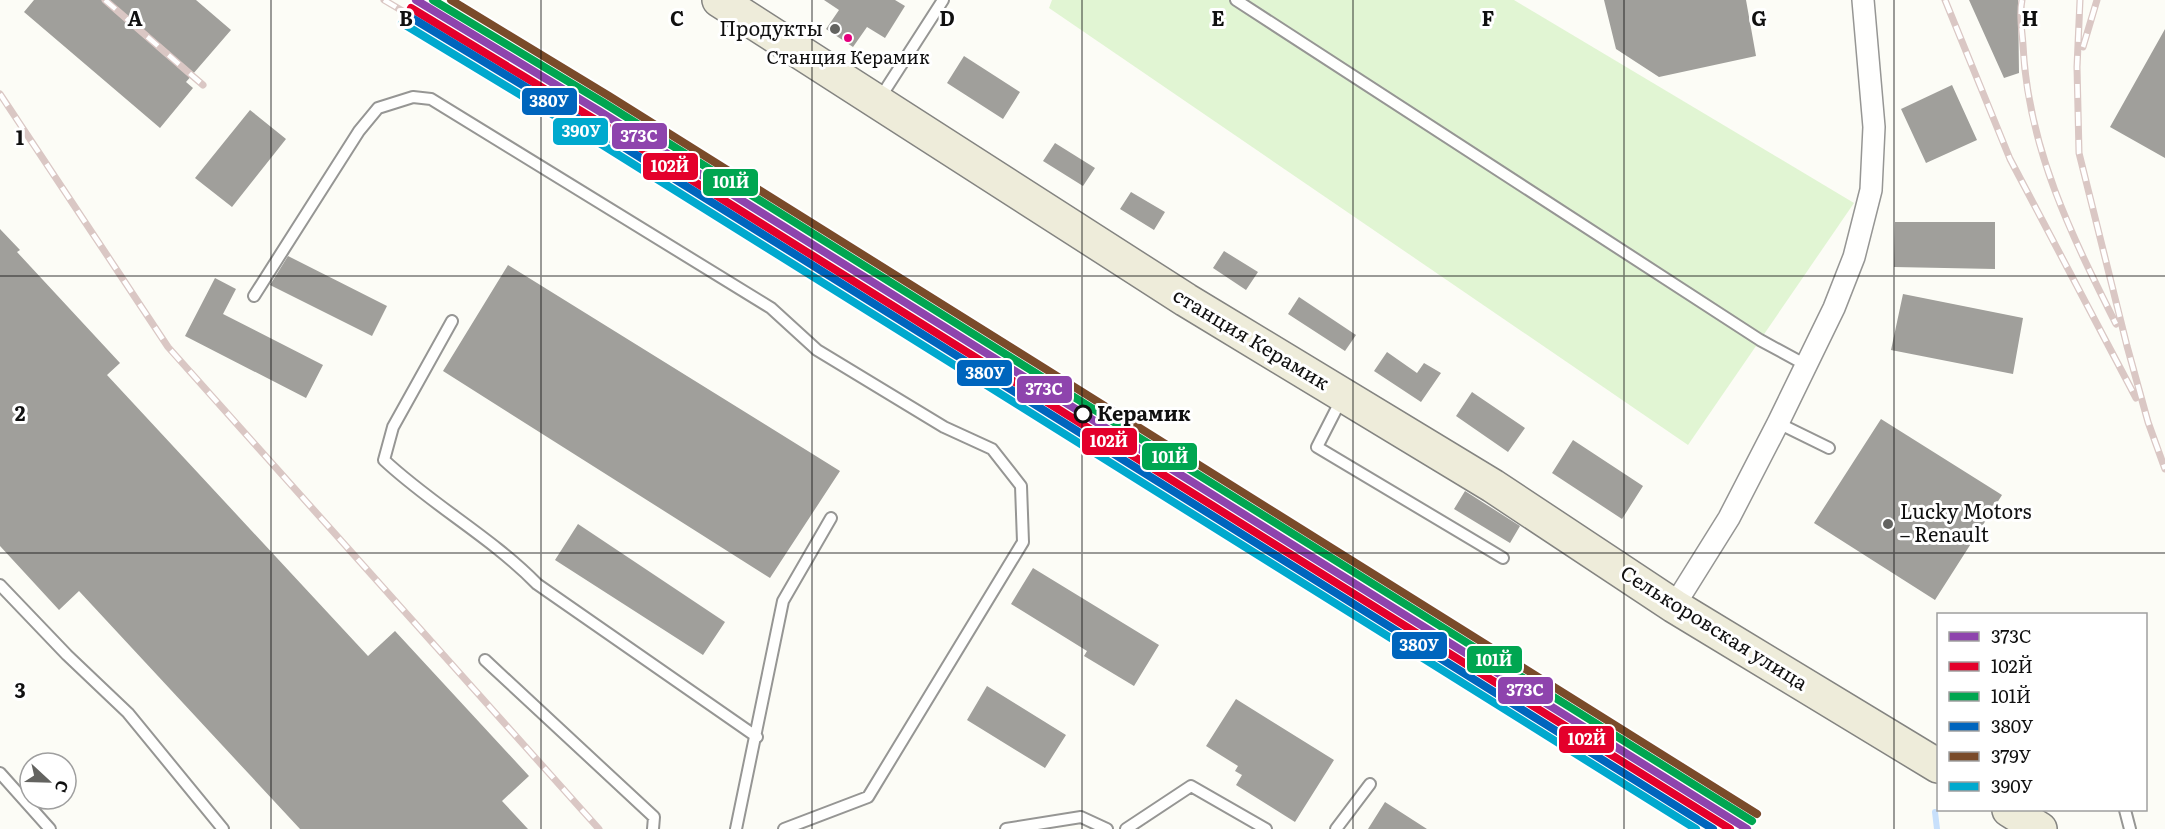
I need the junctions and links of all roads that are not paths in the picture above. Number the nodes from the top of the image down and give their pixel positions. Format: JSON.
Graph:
{"nodes":[{"id":1,"x":719,"y":0,"type":"edge"},
{"id":2,"x":943,"y":0,"type":"edge"},
{"id":3,"x":1236,"y":0,"type":"edge"},
{"id":4,"x":1863,"y":0,"type":"edge"},
{"id":5,"x":878,"y":100,"type":"junction"},
{"id":6,"x":254,"y":296,"type":"dead end"},
{"id":7,"x":452,"y":321,"type":"dead end"},
{"id":8,"x":1806,"y":365,"type":"junction"},
{"id":9,"x":1344,"y":395,"type":"junction"},
{"id":10,"x":1778,"y":423,"type":"junction"},
{"id":11,"x":1829,"y":448,"type":"dead end"},
{"id":12,"x":1493,"y":486,"type":"joint"},
{"id":13,"x":831,"y":518,"type":"dead end"},
{"id":14,"x":1503,"y":558,"type":"dead end"},
{"id":15,"x":0,"y":585,"type":"edge"},
{"id":16,"x":1674,"y":606,"type":"junction"},
{"id":17,"x":485,"y":660,"type":"dead end"},
{"id":18,"x":757,"y":737,"type":"junction"},
{"id":19,"x":1937,"y":765,"type":"edge"},
{"id":20,"x":0,"y":773,"type":"edge"},
{"id":21,"x":1371,"y":784,"type":"dead end"},
{"id":22,"x":2011,"y":811,"type":"edge"},
{"id":23,"x":2126,"y":811,"type":"edge"},
{"id":24,"x":50,"y":829,"type":"edge"},
{"id":25,"x":223,"y":829,"type":"edge"},
{"id":26,"x":654,"y":829,"type":"edge"},
{"id":27,"x":736,"y":829,"type":"edge"},
{"id":28,"x":784,"y":829,"type":"edge"},
{"id":29,"x":1006,"y":829,"type":"edge"},
{"id":30,"x":1107,"y":829,"type":"edge"},
{"id":31,"x":1126,"y":829,"type":"edge"},
{"id":32,"x":1266,"y":829,"type":"edge"},
{"id":33,"x":1336,"y":829,"type":"edge"},
{"id":34,"x":2040,"y":829,"type":"edge"},
{"id":35,"x":2130,"y":829,"type":"edge"}],
"edges":[{"from":1,"to":5,"type":"main road"},
{"from":2,"to":5,"type":"lane"},
{"from":3,"to":8,"type":"lane"},
{"from":4,"to":8,"type":"street"},
{"from":5,"to":9,"type":"main road","name":"станция Керамик"},
{"from":6,"to":28,"type":"lane"},
{"from":7,"to":18,"type":"lane"},
{"from":8,"to":10,"type":"street"},
{"from":9,"to":12,"type":"main road","name":"станция Керамик"},
{"from":9,"to":14,"type":"lane"},
{"from":10,"to":11,"type":"lane"},
{"from":10,"to":16,"type":"street"},
{"from":12,"to":16,"type":"main road","name":"Селькоровская улица"},
{"from":13,"to":18,"type":"lane"},
{"from":15,"to":25,"type":"lane"},
{"from":16,"to":19,"type":"main road","name":"Селькоровская улица"},
{"from":17,"to":26,"type":"lane"},
{"from":18,"to":27,"type":"lane"},
{"from":20,"to":24,"type":"lane"},
{"from":21,"to":33,"type":"lane"},
{"from":22,"to":34,"type":"main road"},
{"from":23,"to":35,"type":"lane"},
{"from":29,"to":30,"type":"lane"},
{"from":31,"to":32,"type":"lane"}]}
